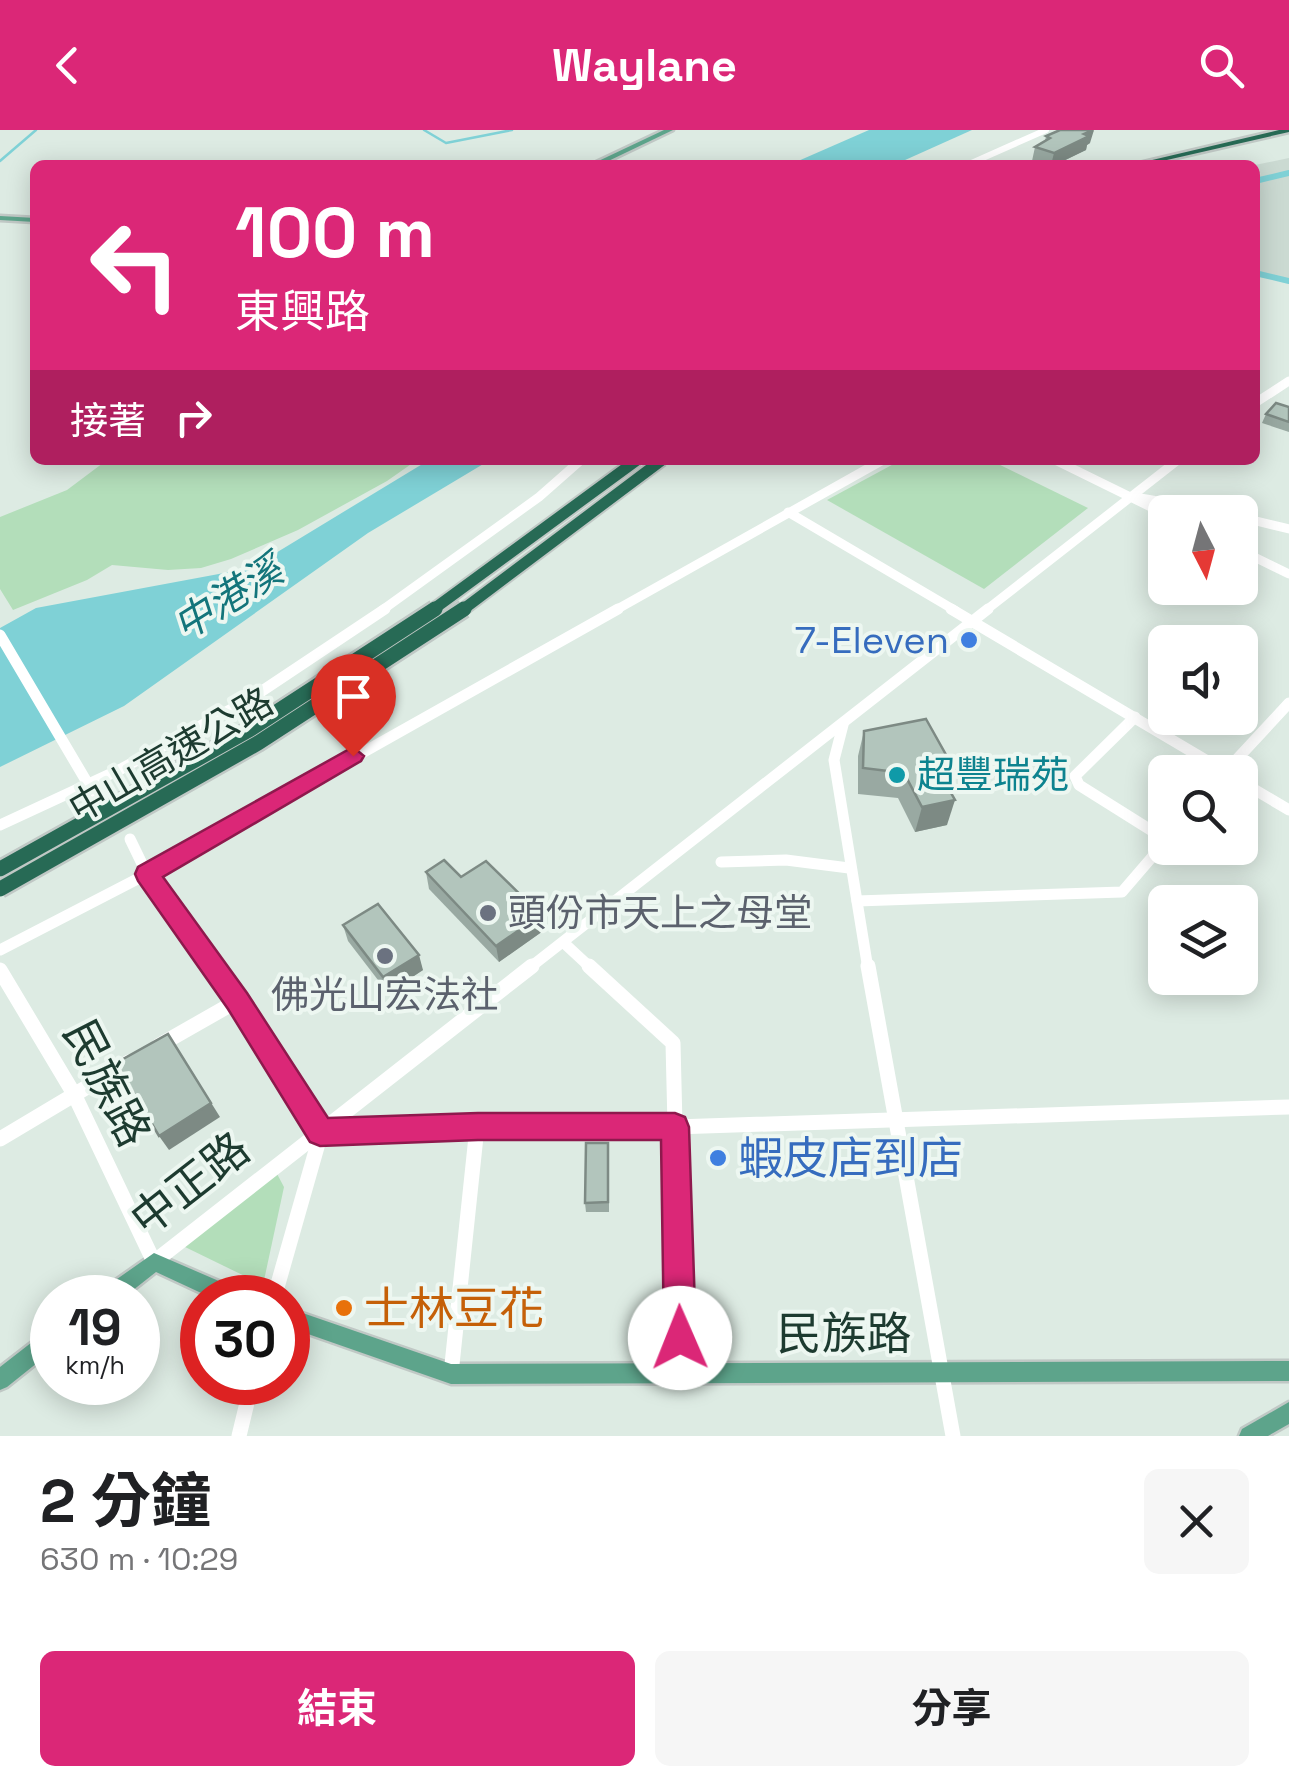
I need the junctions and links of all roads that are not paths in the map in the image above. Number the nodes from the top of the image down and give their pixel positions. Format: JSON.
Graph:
{"nodes":[{"id":1,"x":670,"y":130,"type":"edge"},
{"id":2,"x":682,"y":130,"type":"edge"},
{"id":3,"x":1046,"y":130,"type":"edge"},
{"id":4,"x":1289,"y":133,"type":"edge"},
{"id":5,"x":605,"y":160,"type":"edge"},
{"id":6,"x":619,"y":160,"type":"edge"},
{"id":7,"x":979,"y":160,"type":"edge"},
{"id":8,"x":1159,"y":160,"type":"edge"},
{"id":9,"x":1181,"y":160,"type":"edge"},
{"id":10,"x":0,"y":216,"type":"edge"},
{"id":11,"x":30,"y":218,"type":"edge"},
{"id":12,"x":1289,"y":381,"type":"edge"},
{"id":13,"x":1275,"y":388,"type":"junction"},
{"id":14,"x":1289,"y":393,"type":"edge"},
{"id":15,"x":1260,"y":399,"type":"edge"},
{"id":16,"x":576,"y":465,"type":"edge"},
{"id":17,"x":632,"y":465,"type":"edge"},
{"id":18,"x":656,"y":465,"type":"edge"},
{"id":19,"x":874,"y":465,"type":"edge"},
{"id":20,"x":1066,"y":465,"type":"edge"},
{"id":21,"x":1172,"y":465,"type":"edge"},
{"id":22,"x":1131,"y":497,"type":"junction"},
{"id":23,"x":1148,"y":500,"type":"edge"},
{"id":24,"x":1148,"y":506,"type":"edge"},
{"id":25,"x":788,"y":512,"type":"junction"},
{"id":26,"x":1258,"y":521,"type":"edge"},
{"id":27,"x":1289,"y":529,"type":"edge"},
{"id":28,"x":1258,"y":559,"type":"edge"},
{"id":29,"x":1289,"y":574,"type":"edge"},
{"id":30,"x":974,"y":620,"type":"junction"},
{"id":31,"x":0,"y":635,"type":"edge"},
{"id":32,"x":1289,"y":704,"type":"edge"},
{"id":33,"x":1135,"y":717,"type":"junction"},
{"id":34,"x":845,"y":721,"type":"junction"},
{"id":35,"x":1197,"y":755,"type":"edge"},
{"id":36,"x":1241,"y":755,"type":"edge"},
{"id":37,"x":88,"y":784,"type":"junction"},
{"id":38,"x":1258,"y":792,"type":"edge"},
{"id":39,"x":104,"y":803,"type":"dead end"},
{"id":40,"x":1289,"y":810,"type":"edge"},
{"id":41,"x":0,"y":824,"type":"edge"},
{"id":42,"x":1148,"y":829,"type":"edge"},
{"id":43,"x":130,"y":839,"type":"dead end"},
{"id":44,"x":1148,"y":861,"type":"edge"},
{"id":45,"x":721,"y":862,"type":"dead end"},
{"id":46,"x":849,"y":868,"type":"junction"},
{"id":47,"x":0,"y":869,"type":"edge"},
{"id":48,"x":147,"y":874,"type":"junction"},
{"id":49,"x":0,"y":889,"type":"edge"},
{"id":50,"x":858,"y":901,"type":"junction"},
{"id":51,"x":564,"y":943,"type":"junction"},
{"id":52,"x":0,"y":950,"type":"edge"},
{"id":53,"x":0,"y":970,"type":"edge"},
{"id":54,"x":237,"y":1001,"type":"junction"},
{"id":55,"x":74,"y":1094,"type":"junction"},
{"id":56,"x":1289,"y":1107,"type":"edge"},
{"id":57,"x":894,"y":1121,"type":"junction"},
{"id":58,"x":478,"y":1126,"type":"junction"},
{"id":59,"x":675,"y":1127,"type":"junction"},
{"id":60,"x":320,"y":1132,"type":"junction"},
{"id":61,"x":0,"y":1139,"type":"edge"},
{"id":62,"x":154,"y":1262,"type":"junction"},
{"id":63,"x":137,"y":1275,"type":"edge"},
{"id":64,"x":184,"y":1275,"type":"edge"},
{"id":65,"x":280,"y":1275,"type":"edge"},
{"id":66,"x":310,"y":1326,"type":"edge"},
{"id":67,"x":30,"y":1356,"type":"edge"},
{"id":68,"x":1289,"y":1371,"type":"edge"},
{"id":69,"x":681,"y":1373,"type":"junction"},
{"id":70,"x":943,"y":1373,"type":"junction"},
{"id":71,"x":451,"y":1374,"type":"junction"},
{"id":72,"x":0,"y":1380,"type":"edge"},
{"id":73,"x":246,"y":1405,"type":"edge"},
{"id":74,"x":1289,"y":1412,"type":"edge"},
{"id":75,"x":239,"y":1436,"type":"edge"},
{"id":76,"x":953,"y":1436,"type":"edge"},
{"id":77,"x":1249,"y":1436,"type":"edge"}],
"edges":[{"from":1,"to":5,"type":"main road"},
{"from":2,"to":6,"type":"main road"},
{"from":3,"to":7,"type":"street"},
{"from":4,"to":8,"type":"highway"},
{"from":4,"to":9,"type":"highway"},
{"from":10,"to":11,"type":"main road"},
{"from":12,"to":13,"type":"street"},
{"from":13,"to":14,"type":"street"},
{"from":13,"to":15,"type":"street"},
{"from":16,"to":37,"type":"street"},
{"from":17,"to":47,"type":"highway","name":"中山高速公路","bridge":true},
{"from":18,"to":49,"type":"highway","name":"中山高速公路","bridge":true},
{"from":19,"to":25,"type":"street"},
{"from":20,"to":22,"type":"street"},
{"from":21,"to":22,"type":"street","name":"中正路"},
{"from":22,"to":23,"type":"street"},
{"from":22,"to":24,"type":"street"},
{"from":22,"to":30,"type":"street","name":"中正路"},
{"from":25,"to":30,"type":"street"},
{"from":25,"to":48,"type":"street"},
{"from":26,"to":27,"type":"street"},
{"from":28,"to":29,"type":"street"},
{"from":30,"to":33,"type":"street"},
{"from":30,"to":34,"type":"street","name":"中正路"},
{"from":31,"to":37,"type":"street"},
{"from":32,"to":36,"type":"street"},
{"from":33,"to":35,"type":"street"},
{"from":33,"to":42,"type":"street"},
{"from":34,"to":46,"type":"street"},
{"from":34,"to":51,"type":"street","name":"中正路"},
{"from":37,"to":39,"type":"street"},
{"from":37,"to":41,"type":"street"},
{"from":38,"to":40,"type":"street"},
{"from":43,"to":48,"type":"street"},
{"from":44,"to":50,"type":"street"},
{"from":45,"to":46,"type":"street"},
{"from":46,"to":50,"type":"street"},
{"from":48,"to":52,"type":"street"},
{"from":48,"to":54,"type":"street"},
{"from":50,"to":57,"type":"street"},
{"from":51,"to":59,"type":"street"},
{"from":51,"to":60,"type":"street","name":"中正路"},
{"from":53,"to":55,"type":"street","name":"民族路"},
{"from":54,"to":55,"type":"street"},
{"from":54,"to":60,"type":"street"},
{"from":55,"to":61,"type":"street"},
{"from":55,"to":62,"type":"street","name":"民族路"},
{"from":56,"to":57,"type":"street"},
{"from":57,"to":59,"type":"street"},
{"from":57,"to":70,"type":"street"},
{"from":58,"to":59,"type":"street"},
{"from":58,"to":60,"type":"street"},
{"from":58,"to":71,"type":"street"},
{"from":59,"to":69,"type":"street"},
{"from":60,"to":62,"type":"street","name":"中正路"},
{"from":60,"to":65,"type":"street"},
{"from":62,"to":63,"type":"main road","name":"中正路"},
{"from":62,"to":64,"type":"main road"},
{"from":66,"to":71,"type":"main road","name":"民族路"},
{"from":67,"to":72,"type":"main road"},
{"from":68,"to":70,"type":"main road","name":"民族路"},
{"from":69,"to":70,"type":"main road","name":"民族路"},
{"from":69,"to":71,"type":"main road","name":"民族路"},
{"from":70,"to":76,"type":"street"},
{"from":73,"to":75,"type":"street"},
{"from":74,"to":77,"type":"main road"}]}
